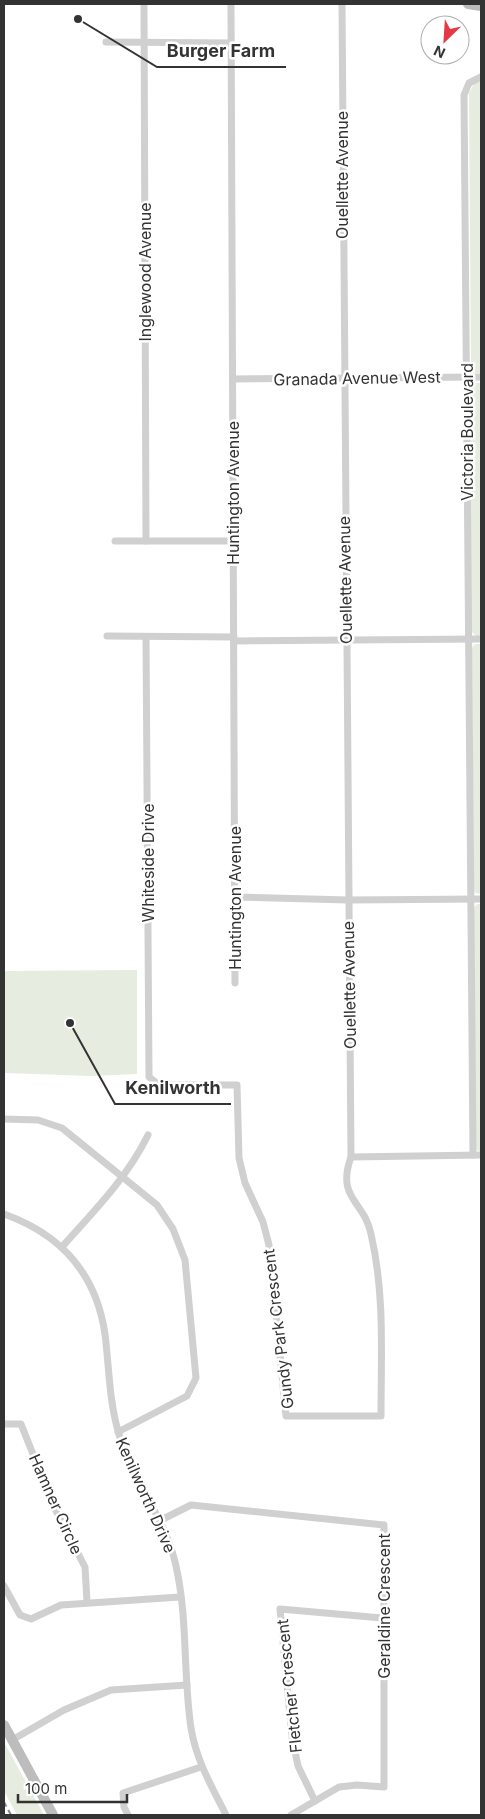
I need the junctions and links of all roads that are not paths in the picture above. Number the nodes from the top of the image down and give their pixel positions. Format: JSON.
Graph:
{"nodes":[{"id":1,"x":144,"y":4,"type":"edge"},
{"id":2,"x":231,"y":4,"type":"edge"},
{"id":3,"x":342,"y":4,"type":"edge"},
{"id":4,"x":468,"y":4,"type":"edge"},
{"id":5,"x":481,"y":6,"type":"edge"},
{"id":6,"x":106,"y":42,"type":"dead end"},
{"id":7,"x":144,"y":43,"type":"junction"},
{"id":8,"x":231,"y":43,"type":"junction"},
{"id":9,"x":481,"y":77,"type":"edge"},
{"id":10,"x":466,"y":377,"type":"junction"},
{"id":11,"x":481,"y":377,"type":"edge"},
{"id":12,"x":344,"y":378,"type":"junction"},
{"id":13,"x":233,"y":379,"type":"junction"},
{"id":14,"x":115,"y":541,"type":"dead end"},
{"id":15,"x":146,"y":541,"type":"junction"},
{"id":16,"x":233,"y":541,"type":"junction"},
{"id":17,"x":107,"y":636,"type":"dead end"},
{"id":18,"x":146,"y":637,"type":"junction"},
{"id":19,"x":234,"y":639,"type":"junction"},
{"id":20,"x":468,"y":640,"type":"junction"},
{"id":21,"x":481,"y":640,"type":"edge"},
{"id":22,"x":346,"y":641,"type":"junction"},
{"id":23,"x":235,"y":898,"type":"junction"},
{"id":24,"x":348,"y":900,"type":"junction"},
{"id":25,"x":471,"y":900,"type":"junction"},
{"id":26,"x":481,"y":900,"type":"edge"},
{"id":27,"x":235,"y":983,"type":"dead end"},
{"id":28,"x":159,"y":1085,"type":"joint"},
{"id":29,"x":4,"y":1119,"type":"edge"},
{"id":30,"x":148,"y":1135,"type":"dead end"},
{"id":31,"x":473,"y":1155,"type":"junction"},
{"id":32,"x":481,"y":1155,"type":"edge"},
{"id":33,"x":350,"y":1157,"type":"junction"},
{"id":34,"x":124,"y":1177,"type":"junction"},
{"id":35,"x":4,"y":1214,"type":"edge"},
{"id":36,"x":62,"y":1247,"type":"junction"},
{"id":37,"x":4,"y":1424,"type":"edge"},
{"id":38,"x":118,"y":1432,"type":"junction"},
{"id":39,"x":159,"y":1521,"type":"junction"},
{"id":40,"x":4,"y":1586,"type":"edge"},
{"id":41,"x":180,"y":1597,"type":"junction"},
{"id":42,"x":87,"y":1602,"type":"junction"},
{"id":43,"x":382,"y":1618,"type":"junction"},
{"id":44,"x":187,"y":1685,"type":"junction"},
{"id":45,"x":4,"y":1726,"type":"edge"},
{"id":46,"x":12,"y":1740,"type":"junction"},
{"id":47,"x":201,"y":1767,"type":"junction"},
{"id":48,"x":315,"y":1801,"type":"junction"},
{"id":49,"x":52,"y":1815,"type":"edge"},
{"id":50,"x":128,"y":1815,"type":"edge"},
{"id":51,"x":226,"y":1815,"type":"edge"},
{"id":52,"x":291,"y":1815,"type":"edge"}],
"edges":[{"from":1,"to":7,"type":"street","name":"Inglewood Avenue"},
{"from":2,"to":8,"type":"street","name":"Huntington Avenue"},
{"from":3,"to":12,"type":"street","name":"Ouellette Avenue"},
{"from":4,"to":5,"type":"street"},
{"from":6,"to":7,"type":"street"},
{"from":7,"to":8,"type":"street"},
{"from":7,"to":15,"type":"street","name":"Inglewood Avenue"},
{"from":8,"to":13,"type":"street","name":"Huntington Avenue"},
{"from":9,"to":10,"type":"street","name":"Victoria Boulevard"},
{"from":10,"to":11,"type":"street","name":"Granada Avenue West"},
{"from":10,"to":12,"type":"street","name":"Granada Avenue West"},
{"from":10,"to":20,"type":"street","name":"Victoria Boulevard"},
{"from":12,"to":13,"type":"street","name":"Granada Avenue West"},
{"from":12,"to":22,"type":"street","name":"Ouellette Avenue"},
{"from":13,"to":16,"type":"street","name":"Huntington Avenue"},
{"from":14,"to":15,"type":"street"},
{"from":15,"to":16,"type":"street"},
{"from":16,"to":19,"type":"street","name":"Huntington Avenue"},
{"from":17,"to":18,"type":"street"},
{"from":18,"to":19,"type":"street"},
{"from":18,"to":28,"type":"street","name":"Whiteside Drive"},
{"from":19,"to":22,"type":"street"},
{"from":19,"to":23,"type":"street","name":"Huntington Avenue"},
{"from":20,"to":21,"type":"street"},
{"from":20,"to":22,"type":"street"},
{"from":20,"to":25,"type":"street","name":"Victoria Boulevard"},
{"from":22,"to":24,"type":"street","name":"Ouellette Avenue"},
{"from":23,"to":24,"type":"street"},
{"from":23,"to":27,"type":"street","name":"Huntington Avenue"},
{"from":24,"to":25,"type":"street"},
{"from":24,"to":33,"type":"street","name":"Ouellette Avenue"},
{"from":25,"to":26,"type":"street"},
{"from":25,"to":31,"type":"street","name":"Victoria Boulevard"},
{"from":28,"to":33,"type":"street","name":"Gundy Park Crescent"},
{"from":29,"to":34,"type":"street"},
{"from":30,"to":34,"type":"street"},
{"from":31,"to":32,"type":"street"},
{"from":31,"to":33,"type":"street"},
{"from":34,"to":36,"type":"street"},
{"from":34,"to":38,"type":"street"},
{"from":35,"to":36,"type":"street","name":"Kenilworth Drive"},
{"from":36,"to":38,"type":"street","name":"Kenilworth Drive"},
{"from":37,"to":42,"type":"street","name":"Hamner Circle"},
{"from":38,"to":39,"type":"street","name":"Kenilworth Drive"},
{"from":39,"to":41,"type":"street","name":"Kenilworth Drive"},
{"from":39,"to":43,"type":"street","name":"Geraldine Crescent"},
{"from":40,"to":42,"type":"street"},
{"from":41,"to":42,"type":"street"},
{"from":41,"to":44,"type":"street","name":"Kenilworth Drive"},
{"from":43,"to":48,"type":"street","name":"Geraldine Crescent"},
{"from":43,"to":48,"type":"street","name":"Fletcher Crescent"},
{"from":44,"to":46,"type":"street"},
{"from":44,"to":47,"type":"street","name":"Kenilworth Drive"},
{"from":45,"to":46,"type":"street"},
{"from":46,"to":49,"type":"street"},
{"from":47,"to":50,"type":"street"},
{"from":47,"to":51,"type":"street","name":"Kenilworth Drive"},
{"from":48,"to":52,"type":"street","name":"Geraldine Crescent"}]}
